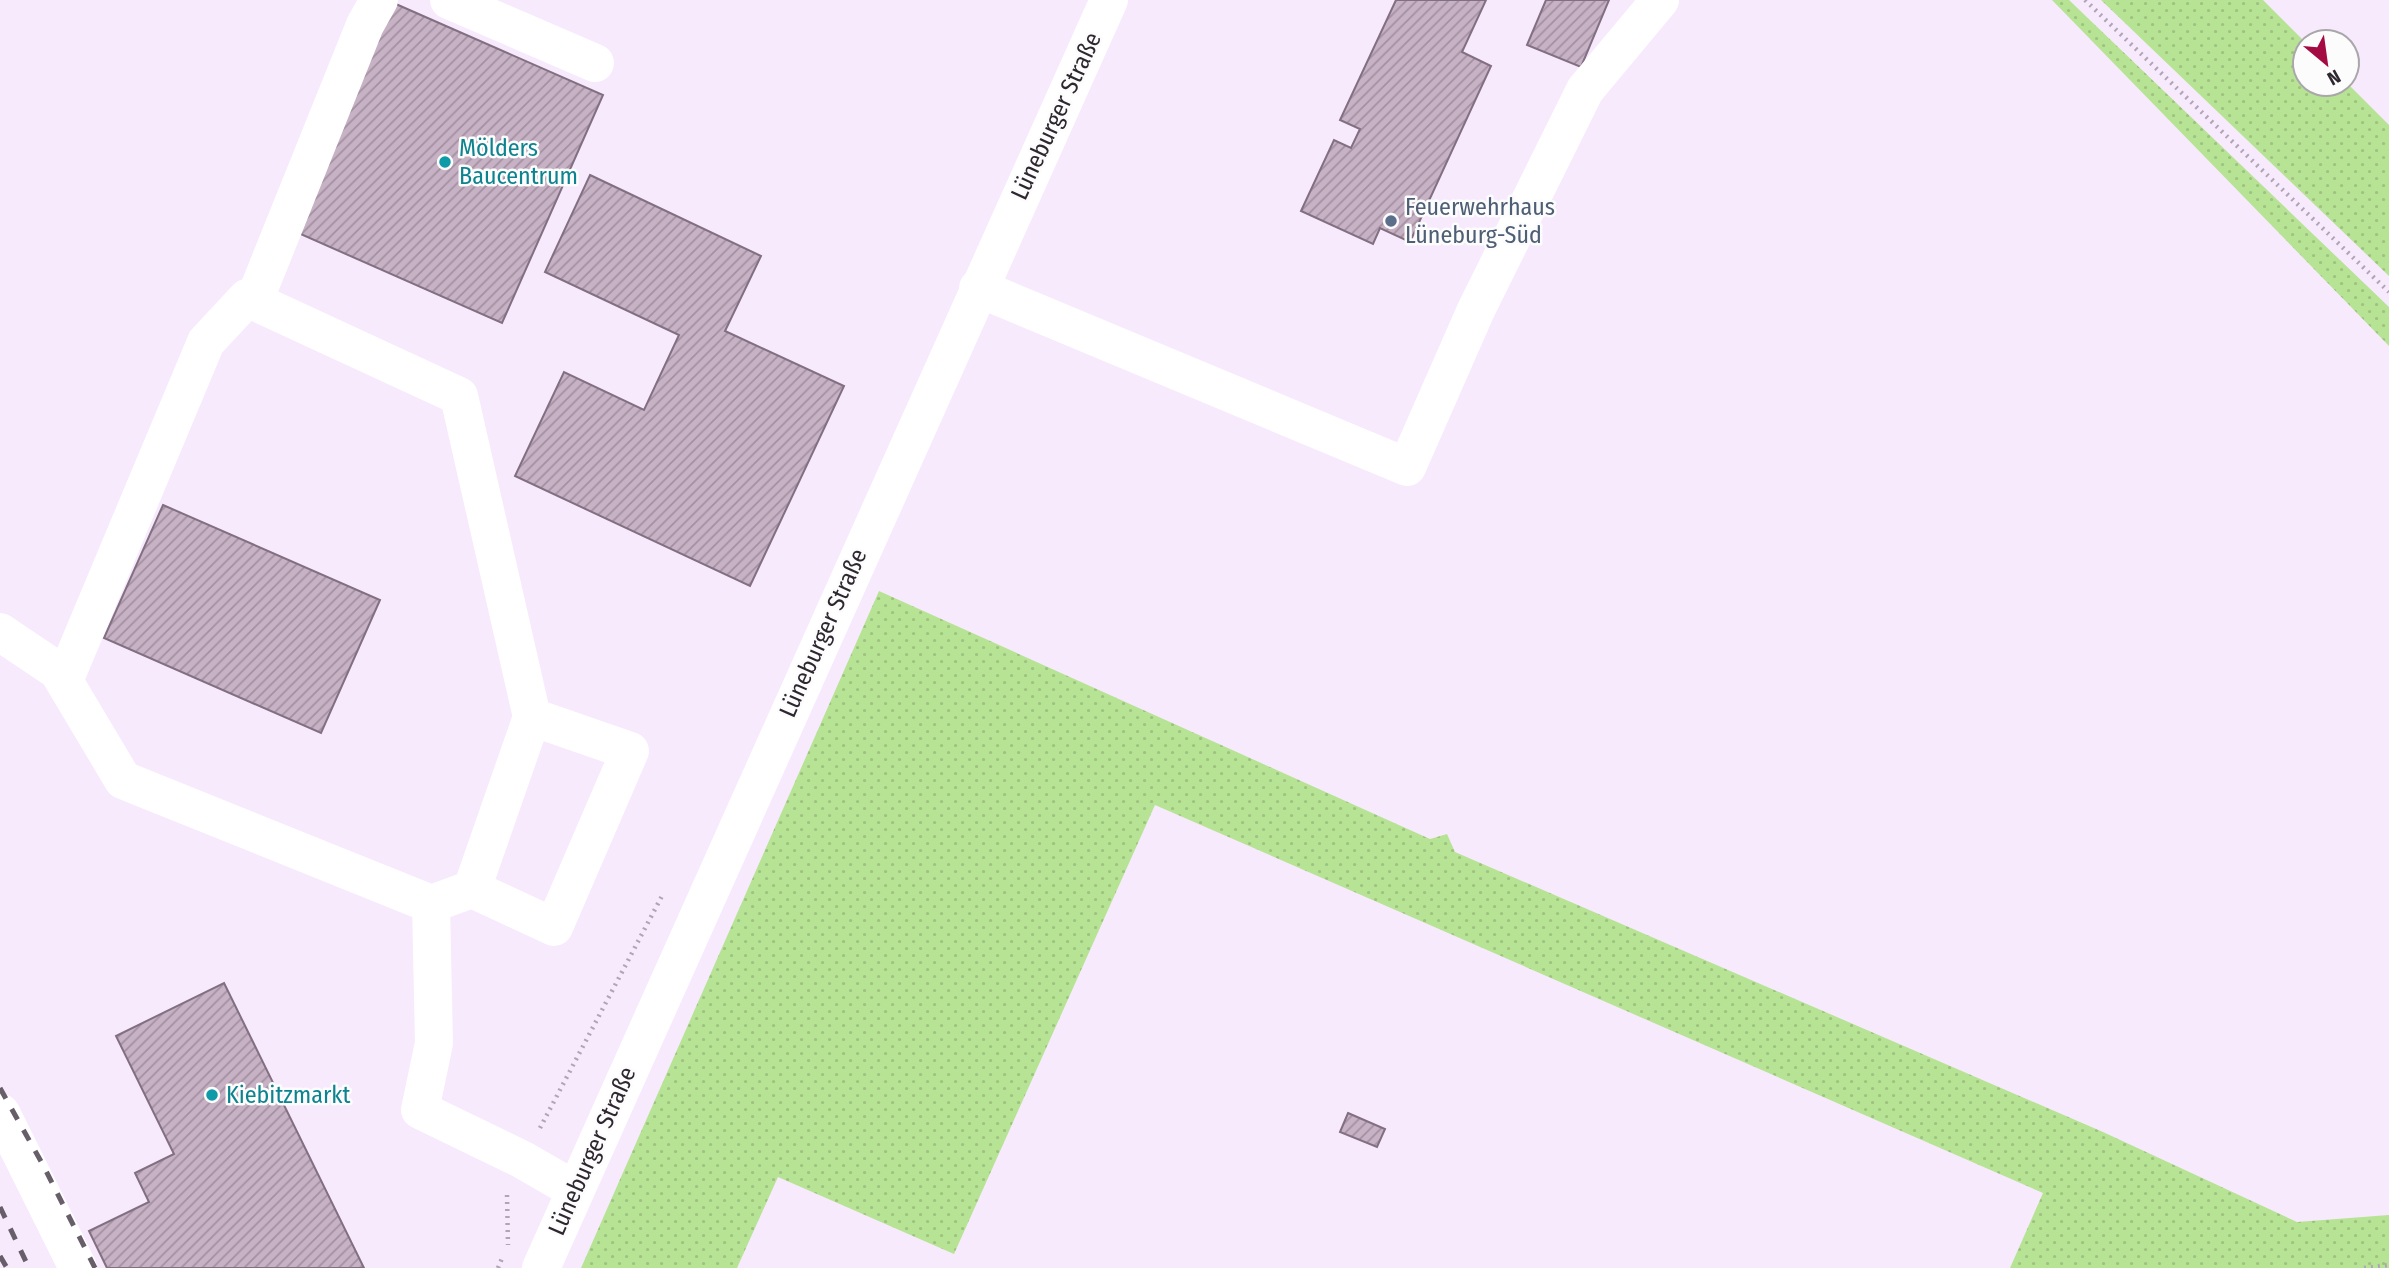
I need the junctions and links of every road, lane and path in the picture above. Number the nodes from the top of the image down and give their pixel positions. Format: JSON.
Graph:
{"nodes":[{"id":1,"x":379,"y":0,"type":"edge"},
{"id":2,"x":449,"y":0,"type":"edge"},
{"id":3,"x":1109,"y":0,"type":"edge"},
{"id":4,"x":1660,"y":0,"type":"edge"},
{"id":5,"x":2085,"y":0,"type":"edge"},
{"id":6,"x":595,"y":63,"type":"dead end"},
{"id":7,"x":978,"y":288,"type":"junction"},
{"id":8,"x":2389,"y":292,"type":"edge"},
{"id":9,"x":254,"y":301,"type":"junction"},
{"id":10,"x":0,"y":632,"type":"edge"},
{"id":11,"x":64,"y":681,"type":"junction"},
{"id":12,"x":532,"y":717,"type":"junction"},
{"id":13,"x":472,"y":889,"type":"junction"},
{"id":14,"x":431,"y":904,"type":"junction"},
{"id":15,"x":1,"y":1113,"type":"edge"},
{"id":16,"x":575,"y":1190,"type":"junction"},
{"id":17,"x":2389,"y":1265,"type":"edge"},
{"id":18,"x":78,"y":1268,"type":"edge"},
{"id":19,"x":541,"y":1268,"type":"edge"},
{"id":20,"x":2364,"y":1268,"type":"edge"}],
"edges":[{"from":1,"to":9,"type":"street"},
{"from":2,"to":6,"type":"street"},
{"from":3,"to":7,"type":"street","name":"Lüneburger Straße"},
{"from":4,"to":7,"type":"street"},
{"from":5,"to":8,"type":"path"},
{"from":7,"to":16,"type":"street","name":"Lüneburger Straße"},
{"from":9,"to":11,"type":"street"},
{"from":9,"to":12,"type":"street"},
{"from":10,"to":11,"type":"street"},
{"from":11,"to":14,"type":"street"},
{"from":12,"to":13,"type":"street"},
{"from":12,"to":13,"type":"street"},
{"from":13,"to":14,"type":"street"},
{"from":14,"to":16,"type":"street"},
{"from":15,"to":18,"type":"street"},
{"from":16,"to":19,"type":"street","name":"Lüneburger Straße"},
{"from":17,"to":20,"type":"path"}]}
